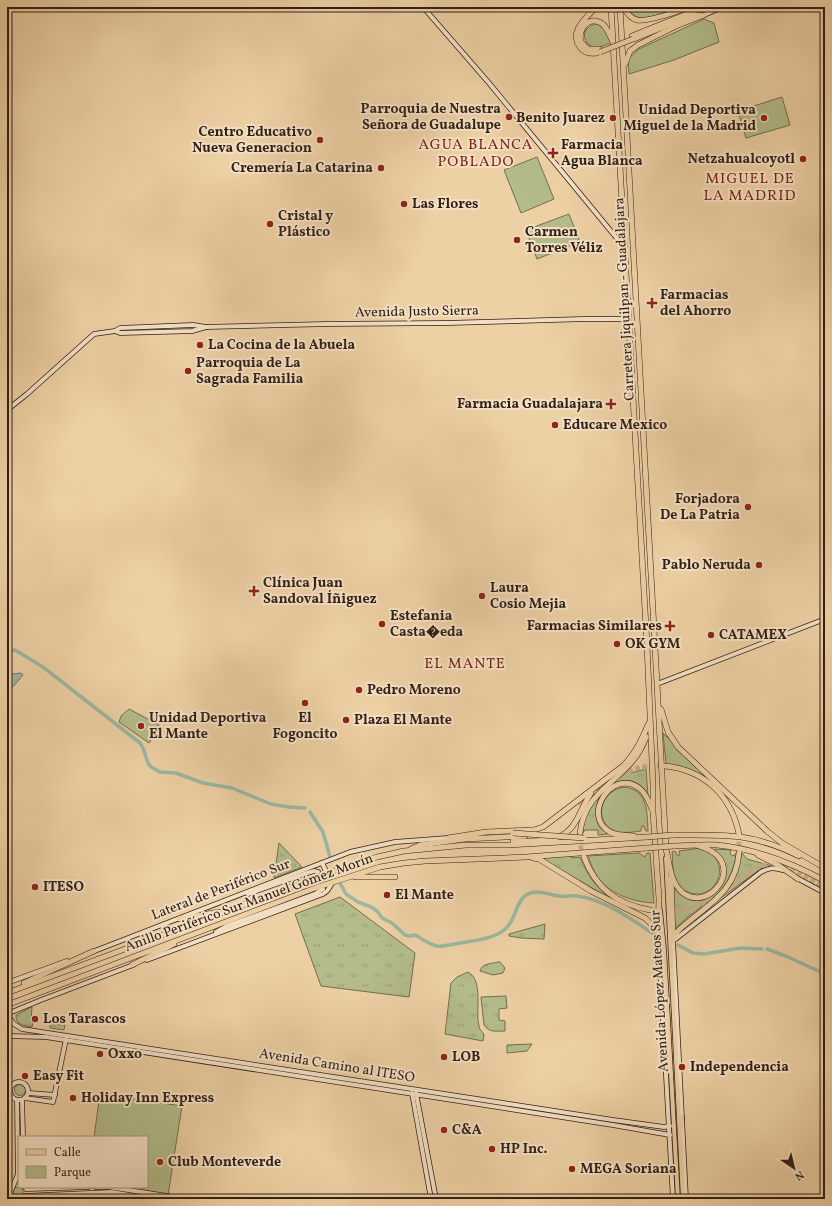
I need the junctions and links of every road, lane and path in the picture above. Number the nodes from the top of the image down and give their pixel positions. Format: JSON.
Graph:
{"nodes":[{"id":1,"x":423,"y":7,"type":"edge"},
{"id":2,"x":596,"y":7,"type":"edge"},
{"id":3,"x":611,"y":7,"type":"edge"},
{"id":4,"x":622,"y":7,"type":"edge"},
{"id":5,"x":690,"y":7,"type":"edge"},
{"id":6,"x":704,"y":7,"type":"edge"},
{"id":7,"x":723,"y":7,"type":"edge"},
{"id":8,"x":704,"y":15,"type":"junction"},
{"id":9,"x":632,"y":38,"type":"junction"},
{"id":10,"x":613,"y":43,"type":"junction"},
{"id":11,"x":600,"y":51,"type":"junction"},
{"id":12,"x":623,"y":70,"type":"junction"},
{"id":13,"x":624,"y":247,"type":"junction"},
{"id":14,"x":628,"y":319,"type":"junction"},
{"id":15,"x":7,"y":410,"type":"edge"},
{"id":16,"x":825,"y":619,"type":"edge"},
{"id":17,"x":657,"y":684,"type":"junction"},
{"id":18,"x":658,"y":696,"type":"junction"},
{"id":19,"x":650,"y":720,"type":"junction"},
{"id":20,"x":664,"y":766,"type":"tunnel mouth"},
{"id":21,"x":662,"y":782,"type":"joint"},
{"id":22,"x":653,"y":784,"type":"joint"},
{"id":23,"x":596,"y":788,"type":"junction"},
{"id":24,"x":578,"y":804,"type":"tunnel mouth"},
{"id":25,"x":653,"y":812,"type":"junction"},
{"id":26,"x":580,"y":833,"type":"tunnel mouth"},
{"id":27,"x":739,"y":834,"type":"tunnel mouth"},
{"id":28,"x":647,"y":837,"type":"junction"},
{"id":29,"x":448,"y":838,"type":"junction"},
{"id":30,"x":625,"y":839,"type":"junction"},
{"id":31,"x":465,"y":842,"type":"junction"},
{"id":32,"x":697,"y":845,"type":"junction"},
{"id":33,"x":666,"y":849,"type":"junction"},
{"id":34,"x":750,"y":851,"type":"junction"},
{"id":35,"x":739,"y":853,"type":"tunnel mouth"},
{"id":36,"x":526,"y":856,"type":"junction"},
{"id":37,"x":498,"y":857,"type":"junction"},
{"id":38,"x":584,"y":857,"type":"tunnel mouth"},
{"id":39,"x":481,"y":861,"type":"dead end"},
{"id":40,"x":322,"y":863,"type":"junction"},
{"id":41,"x":824,"y":867,"type":"edge"},
{"id":42,"x":326,"y":871,"type":"tunnel mouth"},
{"id":43,"x":318,"y":872,"type":"dead end"},
{"id":44,"x":671,"y":873,"type":"junction"},
{"id":45,"x":395,"y":877,"type":"dead end"},
{"id":46,"x":346,"y":878,"type":"junction"},
{"id":47,"x":798,"y":879,"type":"junction"},
{"id":48,"x":825,"y":881,"type":"edge"},
{"id":49,"x":331,"y":885,"type":"dead end"},
{"id":50,"x":323,"y":889,"type":"dead end"},
{"id":51,"x":825,"y":893,"type":"edge"},
{"id":52,"x":232,"y":897,"type":"junction"},
{"id":53,"x":231,"y":909,"type":"junction"},
{"id":54,"x":650,"y":910,"type":"tunnel mouth"},
{"id":55,"x":179,"y":919,"type":"junction"},
{"id":56,"x":207,"y":929,"type":"junction"},
{"id":57,"x":660,"y":934,"type":"junction"},
{"id":58,"x":198,"y":941,"type":"junction"},
{"id":59,"x":673,"y":942,"type":"junction"},
{"id":60,"x":672,"y":947,"type":"junction"},
{"id":61,"x":94,"y":951,"type":"junction"},
{"id":62,"x":132,"y":965,"type":"junction"},
{"id":63,"x":7,"y":983,"type":"edge"},
{"id":64,"x":7,"y":992,"type":"edge"},
{"id":65,"x":7,"y":1005,"type":"edge"},
{"id":66,"x":7,"y":1014,"type":"edge"},
{"id":67,"x":7,"y":1036,"type":"edge"},
{"id":68,"x":67,"y":1036,"type":"junction"},
{"id":69,"x":66,"y":1041,"type":"junction"},
{"id":70,"x":413,"y":1089,"type":"junction"},
{"id":71,"x":28,"y":1092,"type":"junction"},
{"id":72,"x":414,"y":1095,"type":"junction"},
{"id":73,"x":55,"y":1096,"type":"junction"},
{"id":74,"x":21,"y":1099,"type":"junction"},
{"id":75,"x":682,"y":1116,"type":"junction"},
{"id":76,"x":670,"y":1126,"type":"junction"},
{"id":77,"x":670,"y":1135,"type":"junction"},
{"id":78,"x":20,"y":1136,"type":"edge"},
{"id":79,"x":23,"y":1136,"type":"edge"},
{"id":80,"x":680,"y":1138,"type":"junction"},
{"id":81,"x":18,"y":1174,"type":"edge"},
{"id":82,"x":13,"y":1187,"type":"edge"},
{"id":83,"x":26,"y":1188,"type":"edge"},
{"id":84,"x":113,"y":1188,"type":"edge"},
{"id":85,"x":88,"y":1193,"type":"junction"},
{"id":86,"x":7,"y":1197,"type":"edge"},
{"id":87,"x":147,"y":1197,"type":"edge"},
{"id":88,"x":14,"y":1198,"type":"edge"},
{"id":89,"x":23,"y":1198,"type":"edge"},
{"id":90,"x":112,"y":1199,"type":"edge"},
{"id":91,"x":186,"y":1199,"type":"edge"},
{"id":92,"x":228,"y":1199,"type":"edge"},
{"id":93,"x":264,"y":1199,"type":"edge"},
{"id":94,"x":431,"y":1199,"type":"edge"},
{"id":95,"x":436,"y":1199,"type":"edge"},
{"id":96,"x":673,"y":1199,"type":"edge"},
{"id":97,"x":678,"y":1199,"type":"edge"},
{"id":98,"x":683,"y":1199,"type":"edge"},
{"id":99,"x":686,"y":1199,"type":"edge"}],
"edges":[{"from":1,"to":13,"type":"street"},
{"from":2,"to":11,"type":"highway"},
{"from":3,"to":10,"type":"highway","name":"Carretera Jiquilpan - Guadalajara"},
{"from":4,"to":5,"type":"highway"},
{"from":4,"to":12,"type":"highway","name":"Carretera Jiquilpan - Guadalajara"},
{"from":6,"to":9,"type":"highway"},
{"from":7,"to":8,"type":"street"},
{"from":8,"to":9,"type":"highway"},
{"from":8,"to":12,"type":"highway"},
{"from":9,"to":11,"type":"highway","bridge":true},
{"from":10,"to":11,"type":"highway"},
{"from":10,"to":13,"type":"highway","name":"Carretera Jiquilpan - Guadalajara"},
{"from":12,"to":17,"type":"highway","name":"Carretera Jiquilpan - Guadalajara"},
{"from":13,"to":14,"type":"highway","name":"Carretera Jiquilpan - Guadalajara"},
{"from":14,"to":15,"type":"street","name":"Avenida Justo Sierra"},
{"from":14,"to":19,"type":"highway","name":"Carretera Jiquilpan - Guadalajara"},
{"from":16,"to":17,"type":"street"},
{"from":17,"to":18,"type":"highway","name":"Carretera Jiquilpan - Guadalajara"},
{"from":18,"to":21,"type":"highway","name":"Carretera Jiquilpan - Guadalajara"},
{"from":18,"to":41,"type":"highway"},
{"from":19,"to":22,"type":"highway","name":"Carretera Jiquilpan - Guadalajara"},
{"from":19,"to":23,"type":"highway"},
{"from":19,"to":26,"type":"highway"},
{"from":20,"to":27,"type":"highway"},
{"from":21,"to":33,"type":"highway","name":"Avenida López Mateos Sur"},
{"from":22,"to":25,"type":"highway","name":"Avenida López Mateos Sur"},
{"from":23,"to":29,"type":"highway"},
{"from":23,"to":31,"type":"highway"},
{"from":24,"to":31,"type":"highway"},
{"from":25,"to":28,"type":"highway"},
{"from":25,"to":57,"type":"highway","name":"Avenida López Mateos Sur"},
{"from":28,"to":30,"type":"highway","name":"Anillo Periférico Sur Manuel Gómez Morín"},
{"from":28,"to":41,"type":"highway","name":"Anillo Periférico Sur Manuel Gómez Morín","bridge":true},
{"from":29,"to":30,"type":"highway","bridge":true},
{"from":29,"to":31,"type":"highway"},
{"from":29,"to":40,"type":"street","name":"Lateral de Periférico Sur"},
{"from":30,"to":31,"type":"highway","name":"Anillo Periférico Sur Manuel Gómez Morín"},
{"from":31,"to":53,"type":"highway","name":"Anillo Periférico Sur Manuel Gómez Morín"},
{"from":32,"to":34,"type":"highway","name":"Anillo Periférico Sur Manuel Gómez Morín"},
{"from":32,"to":36,"type":"highway","name":"Anillo Periférico Sur Manuel Gómez Morín","bridge":true},
{"from":32,"to":44,"type":"highway"},
{"from":33,"to":44,"type":"highway"},
{"from":33,"to":60,"type":"main road","name":"Avenida López Mateos Sur"},
{"from":34,"to":47,"type":"highway"},
{"from":34,"to":48,"type":"highway"},
{"from":35,"to":59,"type":"highway"},
{"from":36,"to":37,"type":"highway","name":"Anillo Periférico Sur Manuel Gómez Morín"},
{"from":36,"to":57,"type":"highway"},
{"from":37,"to":39,"type":"highway"},
{"from":37,"to":46,"type":"highway","name":"Anillo Periférico Sur Manuel Gómez Morín"},
{"from":38,"to":54,"type":"highway"},
{"from":40,"to":42,"type":"street"},
{"from":40,"to":52,"type":"street","name":"Lateral de Periférico Sur"},
{"from":43,"to":52,"type":"street"},
{"from":44,"to":59,"type":"highway"},
{"from":45,"to":46,"type":"highway"},
{"from":46,"to":56,"type":"highway","name":"Anillo Periférico Sur Manuel Gómez Morín"},
{"from":47,"to":51,"type":"street"},
{"from":47,"to":59,"type":"street"},
{"from":49,"to":58,"type":"street"},
{"from":50,"to":58,"type":"street"},
{"from":52,"to":55,"type":"street","name":"Lateral de Periférico Sur"},
{"from":53,"to":55,"type":"highway"},
{"from":53,"to":64,"type":"highway","name":"Anillo Periférico Sur Manuel Gómez Morín"},
{"from":55,"to":61,"type":"street","name":"Lateral de Periférico Sur"},
{"from":56,"to":62,"type":"highway"},
{"from":56,"to":65,"type":"highway","name":"Anillo Periférico Sur Manuel Gómez Morín"},
{"from":57,"to":76,"type":"street"},
{"from":57,"to":97,"type":"main road","name":"Avenida López Mateos Sur"},
{"from":58,"to":62,"type":"street"},
{"from":59,"to":60,"type":"street"},
{"from":60,"to":75,"type":"street"},
{"from":60,"to":80,"type":"main road","name":"Avenida López Mateos Sur"},
{"from":61,"to":63,"type":"street","name":"Lateral de Periférico Sur"},
{"from":61,"to":64,"type":"highway"},
{"from":62,"to":66,"type":"street"},
{"from":66,"to":68,"type":"street","name":"Avenida Camino al ITESO"},
{"from":67,"to":69,"type":"street","name":"Avenida Camino al ITESO"},
{"from":68,"to":69,"type":"street"},
{"from":68,"to":70,"type":"street","name":"Avenida Camino al ITESO"},
{"from":69,"to":72,"type":"street","name":"Avenida Camino al ITESO"},
{"from":69,"to":73,"type":"street"},
{"from":70,"to":72,"type":"street"},
{"from":70,"to":76,"type":"street","name":"Avenida Camino al ITESO"},
{"from":71,"to":73,"type":"street"},
{"from":71,"to":74,"type":"street"},
{"from":71,"to":74,"type":"street"},
{"from":72,"to":77,"type":"street","name":"Avenida Camino al ITESO"},
{"from":72,"to":94,"type":"street"},
{"from":72,"to":95,"type":"street"},
{"from":73,"to":74,"type":"street"},
{"from":74,"to":78,"type":"street"},
{"from":74,"to":79,"type":"street"},
{"from":75,"to":80,"type":"main road"},
{"from":75,"to":99,"type":"street"},
{"from":76,"to":77,"type":"street"},
{"from":77,"to":96,"type":"street"},
{"from":80,"to":98,"type":"main road","name":"Avenida López Mateos Sur"},
{"from":81,"to":82,"type":"street"},
{"from":82,"to":88,"type":"street"},
{"from":83,"to":89,"type":"street"},
{"from":84,"to":87,"type":"street"},
{"from":85,"to":87,"type":"street"},
{"from":85,"to":89,"type":"street"},
{"from":85,"to":90,"type":"street"},
{"from":86,"to":88,"type":"street"},
{"from":87,"to":91,"type":"street"},
{"from":92,"to":93,"type":"street"}]}
